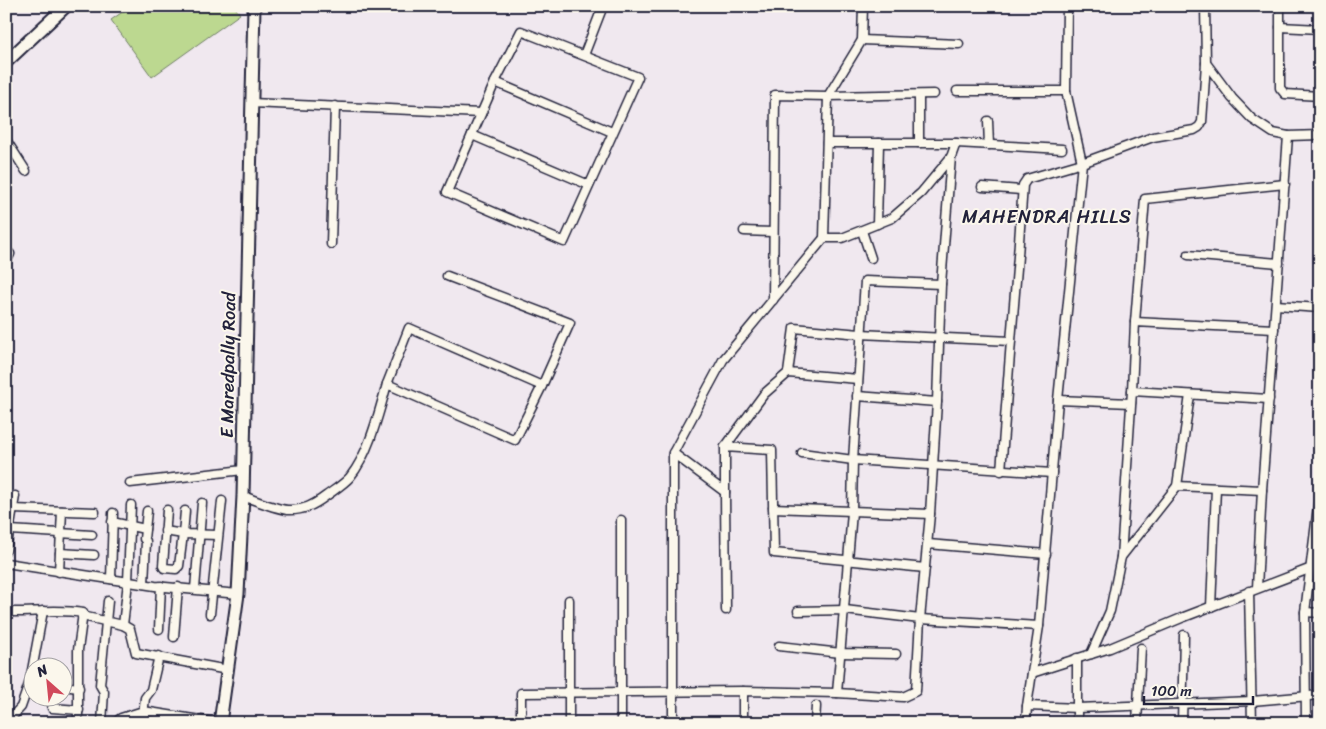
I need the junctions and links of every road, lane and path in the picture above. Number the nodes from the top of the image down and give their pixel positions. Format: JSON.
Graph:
{"nodes":[{"id":1,"x":66,"y":6,"type":"edge"},
{"id":2,"x":254,"y":6,"type":"edge"},
{"id":3,"x":603,"y":6,"type":"edge"},
{"id":4,"x":863,"y":6,"type":"edge"},
{"id":5,"x":1067,"y":6,"type":"edge"},
{"id":6,"x":1205,"y":6,"type":"edge"},
{"id":7,"x":1280,"y":6,"type":"edge"},
{"id":8,"x":1280,"y":27,"type":"junction"},
{"id":9,"x":1320,"y":30,"type":"edge"},
{"id":10,"x":862,"y":40,"type":"junction"},
{"id":11,"x":958,"y":44,"type":"dead end"},
{"id":12,"x":584,"y":55,"type":"junction"},
{"id":13,"x":6,"y":62,"type":"edge"},
{"id":14,"x":1206,"y":63,"type":"junction"},
{"id":15,"x":495,"y":82,"type":"junction"},
{"id":16,"x":957,"y":91,"type":"dead end"},
{"id":17,"x":1066,"y":91,"type":"junction"},
{"id":18,"x":934,"y":94,"type":"dead end"},
{"id":19,"x":920,"y":95,"type":"junction"},
{"id":20,"x":828,"y":96,"type":"junction"},
{"id":21,"x":1320,"y":96,"type":"edge"},
{"id":22,"x":251,"y":103,"type":"junction"},
{"id":23,"x":336,"y":106,"type":"junction"},
{"id":24,"x":482,"y":113,"type":"junction"},
{"id":25,"x":988,"y":121,"type":"dead end"},
{"id":26,"x":612,"y":132,"type":"junction"},
{"id":27,"x":472,"y":135,"type":"junction"},
{"id":28,"x":1320,"y":135,"type":"edge"},
{"id":29,"x":1288,"y":136,"type":"junction"},
{"id":30,"x":6,"y":140,"type":"edge"},
{"id":31,"x":827,"y":143,"type":"junction"},
{"id":32,"x":879,"y":143,"type":"junction"},
{"id":33,"x":919,"y":143,"type":"junction"},
{"id":34,"x":956,"y":143,"type":"junction"},
{"id":35,"x":988,"y":145,"type":"junction"},
{"id":36,"x":1062,"y":149,"type":"dead end"},
{"id":37,"x":951,"y":157,"type":"junction"},
{"id":38,"x":1082,"y":163,"type":"junction"},
{"id":39,"x":26,"y":171,"type":"dead end"},
{"id":40,"x":1285,"y":184,"type":"junction"},
{"id":41,"x":589,"y":185,"type":"junction"},
{"id":42,"x":982,"y":187,"type":"dead end"},
{"id":43,"x":1021,"y":190,"type":"junction"},
{"id":44,"x":877,"y":224,"type":"junction"},
{"id":45,"x":744,"y":231,"type":"dead end"},
{"id":46,"x":862,"y":231,"type":"junction"},
{"id":47,"x":774,"y":232,"type":"junction"},
{"id":48,"x":824,"y":238,"type":"junction"},
{"id":49,"x":331,"y":244,"type":"dead end"},
{"id":50,"x":6,"y":250,"type":"edge"},
{"id":51,"x":1188,"y":255,"type":"dead end"},
{"id":52,"x":871,"y":258,"type":"dead end"},
{"id":53,"x":6,"y":262,"type":"edge"},
{"id":54,"x":1279,"y":263,"type":"junction"},
{"id":55,"x":447,"y":276,"type":"dead end"},
{"id":56,"x":941,"y":284,"type":"junction"},
{"id":57,"x":773,"y":300,"type":"junction"},
{"id":58,"x":1276,"y":305,"type":"junction"},
{"id":59,"x":1320,"y":308,"type":"edge"},
{"id":60,"x":1135,"y":322,"type":"junction"},
{"id":61,"x":1274,"y":329,"type":"junction"},
{"id":62,"x":860,"y":334,"type":"junction"},
{"id":63,"x":939,"y":337,"type":"junction"},
{"id":64,"x":1011,"y":341,"type":"junction"},
{"id":65,"x":788,"y":373,"type":"junction"},
{"id":66,"x":858,"y":379,"type":"junction"},
{"id":67,"x":387,"y":384,"type":"junction"},
{"id":68,"x":542,"y":386,"type":"junction"},
{"id":69,"x":1132,"y":392,"type":"junction"},
{"id":70,"x":1190,"y":395,"type":"junction"},
{"id":71,"x":858,"y":396,"type":"junction"},
{"id":72,"x":1058,"y":400,"type":"junction"},
{"id":73,"x":1269,"y":400,"type":"junction"},
{"id":74,"x":937,"y":402,"type":"junction"},
{"id":75,"x":1131,"y":403,"type":"junction"},
{"id":76,"x":725,"y":448,"type":"junction"},
{"id":77,"x":673,"y":453,"type":"junction"},
{"id":78,"x":802,"y":453,"type":"dead end"},
{"id":79,"x":853,"y":460,"type":"junction"},
{"id":80,"x":934,"y":466,"type":"junction"},
{"id":81,"x":243,"y":470,"type":"junction"},
{"id":82,"x":1001,"y":471,"type":"junction"},
{"id":83,"x":1052,"y":473,"type":"junction"},
{"id":84,"x":130,"y":483,"type":"dead end"},
{"id":85,"x":1177,"y":486,"type":"junction"},
{"id":86,"x":1216,"y":488,"type":"junction"},
{"id":87,"x":1262,"y":490,"type":"junction"},
{"id":88,"x":1320,"y":490,"type":"edge"},
{"id":89,"x":725,"y":492,"type":"junction"},
{"id":90,"x":15,"y":496,"type":"dead end"},
{"id":91,"x":243,"y":496,"type":"junction"},
{"id":92,"x":222,"y":501,"type":"dead end"},
{"id":93,"x":202,"y":503,"type":"dead end"},
{"id":94,"x":132,"y":505,"type":"dead end"},
{"id":95,"x":773,"y":508,"type":"junction"},
{"id":96,"x":13,"y":509,"type":"junction"},
{"id":97,"x":167,"y":510,"type":"dead end"},
{"id":98,"x":62,"y":511,"type":"junction"},
{"id":99,"x":147,"y":511,"type":"dead end"},
{"id":100,"x":184,"y":511,"type":"dead end"},
{"id":101,"x":95,"y":512,"type":"dead end"},
{"id":102,"x":852,"y":512,"type":"junction"},
{"id":103,"x":113,"y":513,"type":"dead end"},
{"id":104,"x":930,"y":514,"type":"junction"},
{"id":105,"x":621,"y":520,"type":"dead end"},
{"id":106,"x":112,"y":522,"type":"junction"},
{"id":107,"x":130,"y":527,"type":"junction"},
{"id":108,"x":145,"y":529,"type":"junction"},
{"id":109,"x":10,"y":530,"type":"junction"},
{"id":110,"x":165,"y":531,"type":"junction"},
{"id":111,"x":61,"y":534,"type":"junction"},
{"id":112,"x":183,"y":534,"type":"junction"},
{"id":113,"x":92,"y":535,"type":"dead end"},
{"id":114,"x":199,"y":535,"type":"junction"},
{"id":115,"x":218,"y":535,"type":"junction"},
{"id":116,"x":928,"y":544,"type":"junction"},
{"id":117,"x":6,"y":550,"type":"edge"},
{"id":118,"x":60,"y":553,"type":"junction"},
{"id":119,"x":1046,"y":554,"type":"junction"},
{"id":120,"x":94,"y":555,"type":"dead end"},
{"id":121,"x":1121,"y":557,"type":"junction"},
{"id":122,"x":847,"y":561,"type":"junction"},
{"id":123,"x":6,"y":563,"type":"edge"},
{"id":124,"x":924,"y":568,"type":"junction"},
{"id":125,"x":1309,"y":569,"type":"junction"},
{"id":126,"x":59,"y":572,"type":"junction"},
{"id":127,"x":111,"y":579,"type":"junction"},
{"id":128,"x":128,"y":582,"type":"junction"},
{"id":129,"x":144,"y":584,"type":"junction"},
{"id":130,"x":161,"y":586,"type":"junction"},
{"id":131,"x":178,"y":587,"type":"junction"},
{"id":132,"x":195,"y":590,"type":"junction"},
{"id":133,"x":1253,"y":590,"type":"junction"},
{"id":134,"x":213,"y":591,"type":"junction"},
{"id":135,"x":238,"y":594,"type":"junction"},
{"id":136,"x":569,"y":600,"type":"dead end"},
{"id":137,"x":108,"y":602,"type":"dead end"},
{"id":138,"x":1211,"y":606,"type":"junction"},
{"id":139,"x":726,"y":610,"type":"dead end"},
{"id":140,"x":845,"y":610,"type":"junction"},
{"id":141,"x":43,"y":611,"type":"junction"},
{"id":142,"x":798,"y":611,"type":"dead end"},
{"id":143,"x":6,"y":612,"type":"edge"},
{"id":144,"x":1305,"y":612,"type":"junction"},
{"id":145,"x":1320,"y":613,"type":"edge"},
{"id":146,"x":210,"y":614,"type":"dead end"},
{"id":147,"x":82,"y":616,"type":"junction"},
{"id":148,"x":920,"y":619,"type":"junction"},
{"id":149,"x":106,"y":621,"type":"junction"},
{"id":150,"x":123,"y":624,"type":"junction"},
{"id":151,"x":1039,"y":626,"type":"junction"},
{"id":152,"x":160,"y":629,"type":"dead end"},
{"id":153,"x":1184,"y":635,"type":"dead end"},
{"id":154,"x":174,"y":637,"type":"dead end"},
{"id":155,"x":779,"y":646,"type":"dead end"},
{"id":156,"x":1141,"y":648,"type":"dead end"},
{"id":157,"x":841,"y":653,"type":"junction"},
{"id":158,"x":896,"y":654,"type":"dead end"},
{"id":159,"x":1091,"y":654,"type":"junction"},
{"id":160,"x":159,"y":656,"type":"junction"},
{"id":161,"x":1077,"y":658,"type":"junction"},
{"id":162,"x":228,"y":670,"type":"junction"},
{"id":163,"x":1032,"y":673,"type":"junction"},
{"id":164,"x":72,"y":687,"type":"edge"},
{"id":165,"x":79,"y":688,"type":"junction"},
{"id":166,"x":673,"y":691,"type":"junction"},
{"id":167,"x":743,"y":691,"type":"junction"},
{"id":168,"x":569,"y":692,"type":"junction"},
{"id":169,"x":621,"y":692,"type":"junction"},
{"id":170,"x":837,"y":693,"type":"junction"},
{"id":171,"x":1320,"y":695,"type":"edge"},
{"id":172,"x":1306,"y":696,"type":"junction"},
{"id":173,"x":1252,"y":701,"type":"junction"},
{"id":174,"x":1183,"y":703,"type":"junction"},
{"id":175,"x":1137,"y":704,"type":"junction"},
{"id":176,"x":816,"y":706,"type":"dead end"},
{"id":177,"x":1027,"y":706,"type":"junction"},
{"id":178,"x":52,"y":708,"type":"dead end"},
{"id":179,"x":1078,"y":708,"type":"junction"},
{"id":180,"x":78,"y":710,"type":"junction"},
{"id":181,"x":143,"y":711,"type":"junction"},
{"id":182,"x":9,"y":723,"type":"edge"},
{"id":183,"x":78,"y":723,"type":"edge"},
{"id":184,"x":102,"y":723,"type":"edge"},
{"id":185,"x":114,"y":723,"type":"edge"},
{"id":186,"x":142,"y":723,"type":"edge"},
{"id":187,"x":219,"y":723,"type":"edge"},
{"id":188,"x":521,"y":723,"type":"edge"},
{"id":189,"x":569,"y":723,"type":"edge"},
{"id":190,"x":621,"y":723,"type":"edge"},
{"id":191,"x":673,"y":723,"type":"edge"},
{"id":192,"x":743,"y":723,"type":"edge"},
{"id":193,"x":815,"y":723,"type":"edge"},
{"id":194,"x":1026,"y":723,"type":"edge"},
{"id":195,"x":1077,"y":723,"type":"edge"},
{"id":196,"x":1137,"y":723,"type":"edge"},
{"id":197,"x":1182,"y":723,"type":"edge"},
{"id":198,"x":1252,"y":723,"type":"edge"},
{"id":199,"x":1306,"y":723,"type":"edge"}],
"edges":[{"from":1,"to":13,"type":"main road"},
{"from":2,"to":22,"type":"main road","name":"E Maredpally Road"},
{"from":3,"to":12,"type":"street"},
{"from":4,"to":10,"type":"street"},
{"from":5,"to":17,"type":"street"},
{"from":6,"to":14,"type":"street"},
{"from":7,"to":8,"type":"street"},
{"from":8,"to":9,"type":"street"},
{"from":8,"to":21,"type":"street"},
{"from":10,"to":11,"type":"street"},
{"from":10,"to":20,"type":"street"},
{"from":12,"to":15,"type":"street"},
{"from":12,"to":26,"type":"street"},
{"from":14,"to":29,"type":"street"},
{"from":14,"to":38,"type":"street"},
{"from":15,"to":24,"type":"street"},
{"from":15,"to":26,"type":"street"},
{"from":16,"to":17,"type":"street"},
{"from":17,"to":38,"type":"street"},
{"from":18,"to":19,"type":"street"},
{"from":19,"to":20,"type":"street"},
{"from":19,"to":33,"type":"street"},
{"from":20,"to":31,"type":"street"},
{"from":20,"to":47,"type":"street"},
{"from":22,"to":23,"type":"street"},
{"from":22,"to":81,"type":"main road","name":"E Maredpally Road"},
{"from":23,"to":24,"type":"street"},
{"from":23,"to":49,"type":"street"},
{"from":24,"to":27,"type":"street"},
{"from":25,"to":35,"type":"street"},
{"from":26,"to":41,"type":"street"},
{"from":27,"to":41,"type":"street"},
{"from":27,"to":41,"type":"street"},
{"from":28,"to":29,"type":"street"},
{"from":29,"to":40,"type":"street"},
{"from":30,"to":39,"type":"street"},
{"from":31,"to":32,"type":"street"},
{"from":31,"to":48,"type":"street"},
{"from":32,"to":33,"type":"street"},
{"from":32,"to":44,"type":"street"},
{"from":33,"to":34,"type":"street"},
{"from":34,"to":35,"type":"street"},
{"from":34,"to":37,"type":"street"},
{"from":35,"to":36,"type":"street"},
{"from":37,"to":44,"type":"street"},
{"from":37,"to":56,"type":"street"},
{"from":38,"to":43,"type":"street"},
{"from":38,"to":72,"type":"street"},
{"from":40,"to":54,"type":"street"},
{"from":40,"to":60,"type":"street"},
{"from":42,"to":43,"type":"street"},
{"from":43,"to":64,"type":"street"},
{"from":44,"to":46,"type":"street"},
{"from":45,"to":47,"type":"street"},
{"from":46,"to":48,"type":"street"},
{"from":46,"to":52,"type":"street"},
{"from":47,"to":57,"type":"street"},
{"from":48,"to":57,"type":"street"},
{"from":50,"to":53,"type":"street"},
{"from":51,"to":54,"type":"street"},
{"from":54,"to":58,"type":"street"},
{"from":55,"to":68,"type":"street"},
{"from":56,"to":62,"type":"street"},
{"from":56,"to":63,"type":"street"},
{"from":57,"to":77,"type":"street"},
{"from":58,"to":59,"type":"street"},
{"from":58,"to":61,"type":"street"},
{"from":60,"to":61,"type":"street"},
{"from":60,"to":69,"type":"street"},
{"from":61,"to":73,"type":"street"},
{"from":62,"to":63,"type":"street"},
{"from":62,"to":65,"type":"street"},
{"from":62,"to":66,"type":"street"},
{"from":63,"to":64,"type":"street"},
{"from":63,"to":74,"type":"street"},
{"from":64,"to":82,"type":"street"},
{"from":65,"to":66,"type":"street"},
{"from":65,"to":76,"type":"street"},
{"from":66,"to":71,"type":"street"},
{"from":67,"to":68,"type":"street"},
{"from":67,"to":68,"type":"street"},
{"from":67,"to":91,"type":"street"},
{"from":69,"to":70,"type":"street"},
{"from":69,"to":75,"type":"street"},
{"from":70,"to":73,"type":"street"},
{"from":70,"to":85,"type":"street"},
{"from":71,"to":74,"type":"street"},
{"from":71,"to":79,"type":"street"},
{"from":72,"to":75,"type":"street"},
{"from":72,"to":83,"type":"street"},
{"from":73,"to":87,"type":"street"},
{"from":74,"to":80,"type":"street"},
{"from":75,"to":121,"type":"street"},
{"from":76,"to":89,"type":"street"},
{"from":76,"to":95,"type":"street"},
{"from":77,"to":89,"type":"street"},
{"from":77,"to":166,"type":"street"},
{"from":78,"to":79,"type":"street"},
{"from":79,"to":80,"type":"street"},
{"from":79,"to":102,"type":"street"},
{"from":80,"to":82,"type":"street"},
{"from":80,"to":104,"type":"street"},
{"from":81,"to":84,"type":"street"},
{"from":81,"to":91,"type":"main road","name":"E Maredpally Road"},
{"from":82,"to":83,"type":"street"},
{"from":83,"to":119,"type":"street"},
{"from":85,"to":86,"type":"street"},
{"from":85,"to":121,"type":"street"},
{"from":86,"to":87,"type":"street"},
{"from":86,"to":138,"type":"street"},
{"from":87,"to":133,"type":"street"},
{"from":88,"to":125,"type":"street"},
{"from":89,"to":139,"type":"street"},
{"from":90,"to":96,"type":"street"},
{"from":91,"to":135,"type":"main road","name":"E Maredpally Road"},
{"from":92,"to":115,"type":"street"},
{"from":93,"to":114,"type":"street"},
{"from":94,"to":107,"type":"street"},
{"from":95,"to":102,"type":"street"},
{"from":95,"to":122,"type":"street"},
{"from":96,"to":98,"type":"street"},
{"from":96,"to":109,"type":"street"},
{"from":97,"to":110,"type":"street"},
{"from":98,"to":101,"type":"street"},
{"from":98,"to":111,"type":"street"},
{"from":99,"to":108,"type":"street"},
{"from":100,"to":112,"type":"street"},
{"from":102,"to":104,"type":"street"},
{"from":102,"to":122,"type":"street"},
{"from":103,"to":106,"type":"street"},
{"from":104,"to":116,"type":"street"},
{"from":105,"to":169,"type":"street"},
{"from":106,"to":107,"type":"street"},
{"from":106,"to":127,"type":"street"},
{"from":107,"to":108,"type":"street"},
{"from":107,"to":128,"type":"street"},
{"from":108,"to":129,"type":"street"},
{"from":109,"to":111,"type":"street"},
{"from":109,"to":117,"type":"street"},
{"from":110,"to":112,"type":"street"},
{"from":110,"to":112,"type":"street"},
{"from":111,"to":113,"type":"street"},
{"from":111,"to":118,"type":"street"},
{"from":112,"to":114,"type":"street"},
{"from":114,"to":115,"type":"street"},
{"from":114,"to":132,"type":"street"},
{"from":115,"to":134,"type":"street"},
{"from":116,"to":119,"type":"street"},
{"from":116,"to":124,"type":"street"},
{"from":118,"to":120,"type":"street"},
{"from":118,"to":126,"type":"street"},
{"from":119,"to":151,"type":"street"},
{"from":121,"to":159,"type":"street"},
{"from":122,"to":124,"type":"street"},
{"from":122,"to":140,"type":"street"},
{"from":123,"to":126,"type":"street"},
{"from":124,"to":148,"type":"street"},
{"from":125,"to":133,"type":"street"},
{"from":125,"to":144,"type":"street"},
{"from":126,"to":127,"type":"street"},
{"from":127,"to":128,"type":"street"},
{"from":128,"to":129,"type":"street"},
{"from":128,"to":150,"type":"street"},
{"from":129,"to":130,"type":"street"},
{"from":130,"to":131,"type":"street"},
{"from":130,"to":152,"type":"street"},
{"from":131,"to":132,"type":"street"},
{"from":131,"to":154,"type":"street"},
{"from":132,"to":134,"type":"street"},
{"from":133,"to":138,"type":"street"},
{"from":133,"to":173,"type":"street"},
{"from":134,"to":135,"type":"street"},
{"from":134,"to":146,"type":"street"},
{"from":135,"to":162,"type":"main road","name":"E Maredpally Road"},
{"from":136,"to":168,"type":"street"},
{"from":137,"to":149,"type":"street"},
{"from":138,"to":159,"type":"street"},
{"from":140,"to":142,"type":"street"},
{"from":140,"to":148,"type":"street"},
{"from":140,"to":157,"type":"street"},
{"from":141,"to":143,"type":"street"},
{"from":141,"to":147,"type":"street"},
{"from":141,"to":182,"type":"street"},
{"from":144,"to":145,"type":"street"},
{"from":144,"to":172,"type":"street"},
{"from":147,"to":149,"type":"street"},
{"from":147,"to":165,"type":"street"},
{"from":148,"to":151,"type":"street"},
{"from":148,"to":170,"type":"street"},
{"from":149,"to":150,"type":"street"},
{"from":149,"to":184,"type":"street"},
{"from":150,"to":160,"type":"street"},
{"from":151,"to":163,"type":"street"},
{"from":153,"to":174,"type":"street"},
{"from":155,"to":157,"type":"street"},
{"from":156,"to":175,"type":"street"},
{"from":157,"to":158,"type":"street"},
{"from":157,"to":170,"type":"street"},
{"from":159,"to":161,"type":"street"},
{"from":160,"to":162,"type":"street"},
{"from":160,"to":181,"type":"street"},
{"from":161,"to":163,"type":"street"},
{"from":161,"to":179,"type":"street"},
{"from":162,"to":187,"type":"main road","name":"E Maredpally Road"},
{"from":163,"to":177,"type":"street"},
{"from":164,"to":165,"type":"street"},
{"from":165,"to":180,"type":"street"},
{"from":166,"to":167,"type":"street"},
{"from":166,"to":169,"type":"street"},
{"from":166,"to":191,"type":"street"},
{"from":167,"to":170,"type":"street"},
{"from":167,"to":192,"type":"street"},
{"from":168,"to":169,"type":"street"},
{"from":168,"to":188,"type":"street"},
{"from":168,"to":189,"type":"street"},
{"from":169,"to":190,"type":"street"},
{"from":171,"to":172,"type":"street"},
{"from":172,"to":173,"type":"street"},
{"from":172,"to":199,"type":"street"},
{"from":173,"to":174,"type":"street"},
{"from":173,"to":198,"type":"street"},
{"from":174,"to":175,"type":"street"},
{"from":174,"to":197,"type":"street"},
{"from":175,"to":179,"type":"street"},
{"from":175,"to":196,"type":"street"},
{"from":176,"to":193,"type":"street"},
{"from":177,"to":179,"type":"street"},
{"from":177,"to":194,"type":"street"},
{"from":178,"to":180,"type":"street"},
{"from":179,"to":195,"type":"street"},
{"from":180,"to":183,"type":"street"},
{"from":181,"to":185,"type":"street"},
{"from":181,"to":186,"type":"street"},
{"from":181,"to":187,"type":"street"}]}
